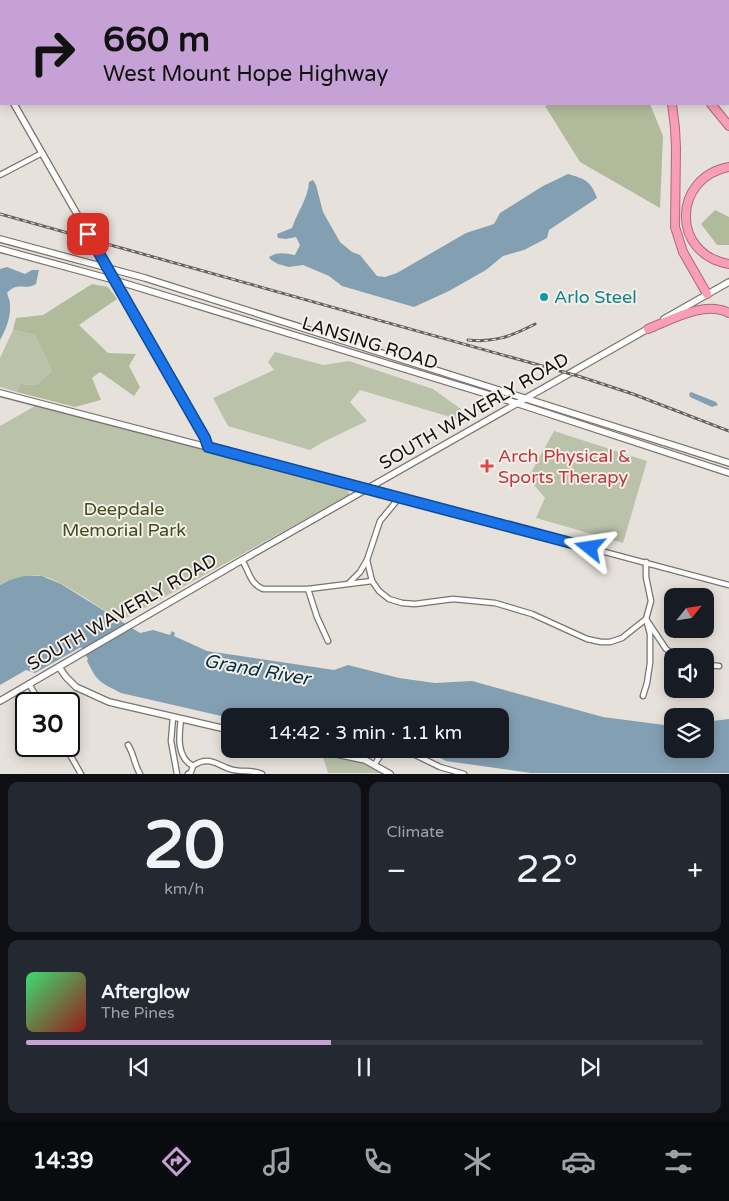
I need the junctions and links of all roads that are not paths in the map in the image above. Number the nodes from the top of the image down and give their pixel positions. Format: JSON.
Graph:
{"nodes":[{"id":1,"x":15,"y":105,"type":"edge"},
{"id":2,"x":672,"y":105,"type":"edge"},
{"id":3,"x":712,"y":105,"type":"edge"},
{"id":4,"x":729,"y":126,"type":"edge"},
{"id":5,"x":42,"y":153,"type":"junction"},
{"id":6,"x":729,"y":166,"type":"edge"},
{"id":7,"x":0,"y":175,"type":"edge"},
{"id":8,"x":0,"y":239,"type":"edge"},
{"id":9,"x":0,"y":249,"type":"edge"},
{"id":10,"x":729,"y":264,"type":"edge"},
{"id":11,"x":107,"y":268,"type":"junction"},
{"id":12,"x":114,"y":280,"type":"junction"},
{"id":13,"x":729,"y":282,"type":"edge"},
{"id":14,"x":708,"y":294,"type":"junction"},
{"id":15,"x":729,"y":313,"type":"edge"},
{"id":16,"x":648,"y":329,"type":"junction"},
{"id":17,"x":0,"y":393,"type":"edge"},
{"id":18,"x":525,"y":398,"type":"junction"},
{"id":19,"x":516,"y":404,"type":"junction"},
{"id":20,"x":208,"y":447,"type":"junction"},
{"id":21,"x":729,"y":463,"type":"edge"},
{"id":22,"x":729,"y":473,"type":"edge"},
{"id":23,"x":368,"y":489,"type":"junction"},
{"id":24,"x":399,"y":498,"type":"junction"},
{"id":25,"x":242,"y":560,"type":"junction"},
{"id":26,"x":367,"y":560,"type":"junction"},
{"id":27,"x":646,"y":562,"type":"junction"},
{"id":28,"x":372,"y":582,"type":"junction"},
{"id":29,"x":348,"y":584,"type":"junction"},
{"id":30,"x":729,"y":585,"type":"edge"},
{"id":31,"x":308,"y":589,"type":"junction"},
{"id":32,"x":646,"y":619,"type":"junction"},
{"id":33,"x":328,"y":641,"type":"dead end"},
{"id":34,"x":665,"y":648,"type":"edge"},
{"id":35,"x":714,"y":666,"type":"edge"},
{"id":36,"x":719,"y":666,"type":"dead end"},
{"id":37,"x":59,"y":667,"type":"junction"},
{"id":38,"x":29,"y":684,"type":"junction"},
{"id":39,"x":34,"y":692,"type":"edge"},
{"id":40,"x":643,"y":696,"type":"dead end"},
{"id":41,"x":0,"y":701,"type":"edge"},
{"id":42,"x":173,"y":717,"type":"junction"},
{"id":43,"x":181,"y":719,"type":"junction"},
{"id":44,"x":221,"y":728,"type":"edge"},
{"id":45,"x":128,"y":745,"type":"dead end"},
{"id":46,"x":71,"y":757,"type":"edge"},
{"id":47,"x":356,"y":758,"type":"edge"},
{"id":48,"x":379,"y":758,"type":"edge"},
{"id":49,"x":422,"y":758,"type":"edge"},
{"id":50,"x":375,"y":764,"type":"junction"},
{"id":51,"x":193,"y":766,"type":"junction"},
{"id":52,"x":81,"y":774,"type":"edge"},
{"id":53,"x":140,"y":774,"type":"edge"},
{"id":54,"x":177,"y":774,"type":"edge"},
{"id":55,"x":188,"y":774,"type":"edge"},
{"id":56,"x":262,"y":774,"type":"edge"},
{"id":57,"x":390,"y":774,"type":"edge"},
{"id":58,"x":464,"y":774,"type":"edge"}],
"edges":[{"from":1,"to":5,"type":"main road"},
{"from":2,"to":14,"type":"highway"},
{"from":3,"to":4,"type":"highway"},
{"from":5,"to":7,"type":"street"},
{"from":5,"to":11,"type":"main road"},
{"from":6,"to":10,"type":"highway"},
{"from":8,"to":11,"type":"main road","name":"LANSING ROAD"},
{"from":9,"to":12,"type":"main road","name":"LANSING ROAD"},
{"from":11,"to":12,"type":"main road"},
{"from":11,"to":18,"type":"main road","name":"LANSING ROAD"},
{"from":12,"to":19,"type":"main road","name":"LANSING ROAD"},
{"from":12,"to":20,"type":"main road"},
{"from":13,"to":14,"type":"main road","name":"SOUTH WAVERLY ROAD"},
{"from":14,"to":16,"type":"main road","name":"SOUTH WAVERLY ROAD"},
{"from":15,"to":16,"type":"highway"},
{"from":16,"to":18,"type":"main road","name":"SOUTH WAVERLY ROAD"},
{"from":17,"to":20,"type":"main road"},
{"from":18,"to":19,"type":"main road","name":"SOUTH WAVERLY ROAD"},
{"from":18,"to":21,"type":"main road","name":"LANSING ROAD"},
{"from":19,"to":22,"type":"main road","name":"LANSING ROAD"},
{"from":19,"to":23,"type":"main road","name":"SOUTH WAVERLY ROAD"},
{"from":20,"to":23,"type":"main road"},
{"from":23,"to":24,"type":"street"},
{"from":23,"to":25,"type":"main road","name":"SOUTH WAVERLY ROAD"},
{"from":24,"to":26,"type":"street"},
{"from":24,"to":27,"type":"street"},
{"from":25,"to":31,"type":"street"},
{"from":25,"to":37,"type":"main road","name":"SOUTH WAVERLY ROAD"},
{"from":26,"to":28,"type":"street"},
{"from":26,"to":29,"type":"street"},
{"from":27,"to":30,"type":"street"},
{"from":27,"to":32,"type":"street"},
{"from":28,"to":29,"type":"street"},
{"from":28,"to":32,"type":"street"},
{"from":29,"to":31,"type":"street"},
{"from":31,"to":33,"type":"street"},
{"from":32,"to":34,"type":"street"},
{"from":32,"to":40,"type":"street"},
{"from":35,"to":36,"type":"street"},
{"from":37,"to":38,"type":"main road","name":"SOUTH WAVERLY ROAD"},
{"from":37,"to":42,"type":"main road"},
{"from":38,"to":39,"type":"street"},
{"from":38,"to":41,"type":"main road","name":"SOUTH WAVERLY ROAD"},
{"from":42,"to":43,"type":"main road"},
{"from":42,"to":54,"type":"street"},
{"from":43,"to":44,"type":"main road"},
{"from":43,"to":51,"type":"street"},
{"from":45,"to":53,"type":"street"},
{"from":46,"to":52,"type":"street"},
{"from":47,"to":50,"type":"main road"},
{"from":48,"to":50,"type":"street"},
{"from":49,"to":58,"type":"street"},
{"from":50,"to":57,"type":"main road"},
{"from":51,"to":55,"type":"street"},
{"from":51,"to":56,"type":"street"}]}
